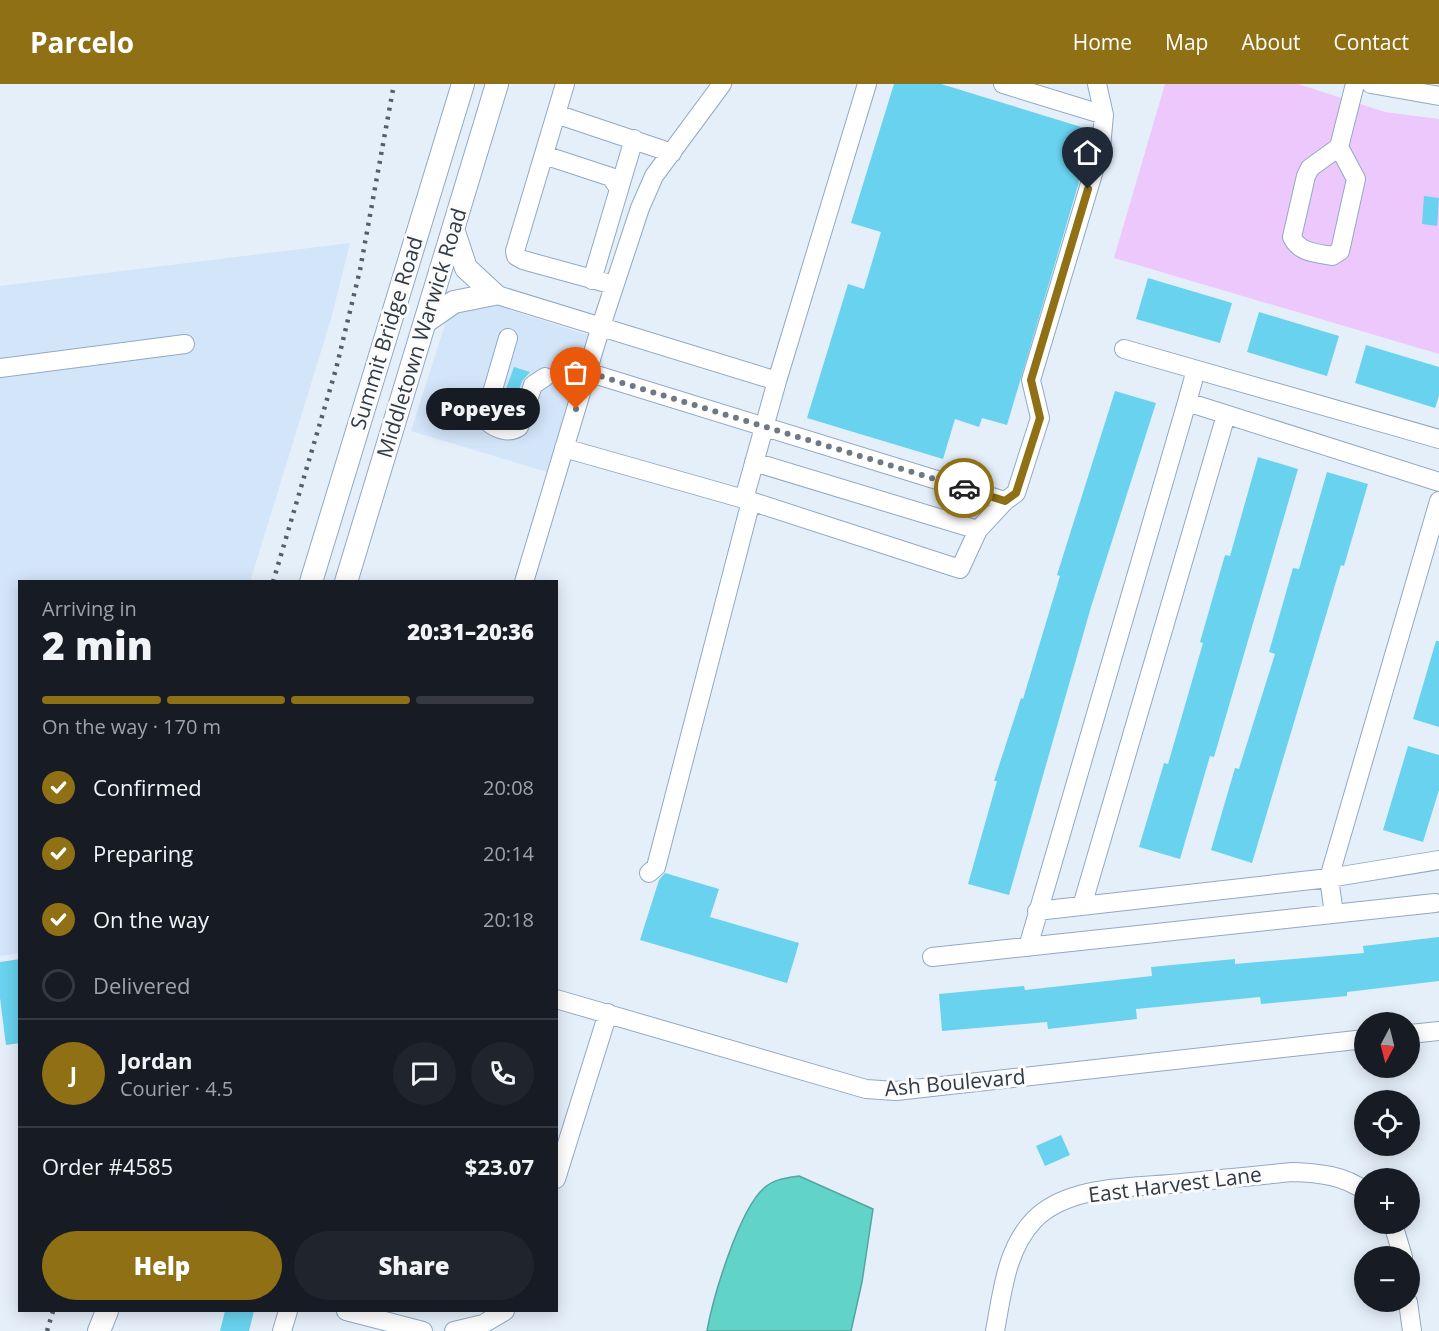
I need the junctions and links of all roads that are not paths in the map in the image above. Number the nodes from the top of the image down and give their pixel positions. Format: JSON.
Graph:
{"nodes":[{"id":1,"x":463,"y":84,"type":"edge"},
{"id":2,"x":497,"y":84,"type":"edge"},
{"id":3,"x":565,"y":84,"type":"edge"},
{"id":4,"x":867,"y":84,"type":"edge"},
{"id":5,"x":1003,"y":84,"type":"edge"},
{"id":6,"x":1097,"y":84,"type":"edge"},
{"id":7,"x":1355,"y":84,"type":"edge"},
{"id":8,"x":1371,"y":84,"type":"edge"},
{"id":9,"x":715,"y":87,"type":"edge"},
{"id":10,"x":1439,"y":96,"type":"edge"},
{"id":11,"x":556,"y":114,"type":"junction"},
{"id":12,"x":1104,"y":115,"type":"junction"},
{"id":13,"x":634,"y":139,"type":"junction"},
{"id":14,"x":1339,"y":147,"type":"junction"},
{"id":15,"x":672,"y":153,"type":"junction"},
{"id":16,"x":543,"y":160,"type":"junction"},
{"id":17,"x":619,"y":189,"type":"junction"},
{"id":18,"x":453,"y":228,"type":"junction"},
{"id":19,"x":592,"y":280,"type":"junction"},
{"id":20,"x":614,"y":285,"type":"junction"},
{"id":21,"x":494,"y":294,"type":"junction"},
{"id":22,"x":425,"y":322,"type":"junction"},
{"id":23,"x":601,"y":326,"type":"junction"},
{"id":24,"x":508,"y":338,"type":"dead end"},
{"id":25,"x":184,"y":344,"type":"dead end"},
{"id":26,"x":1124,"y":349,"type":"dead end"},
{"id":27,"x":0,"y":368,"type":"edge"},
{"id":28,"x":1196,"y":370,"type":"junction"},
{"id":29,"x":587,"y":372,"type":"junction"},
{"id":30,"x":544,"y":377,"type":"dead end"},
{"id":31,"x":777,"y":381,"type":"junction"},
{"id":32,"x":1187,"y":402,"type":"junction"},
{"id":33,"x":1226,"y":415,"type":"junction"},
{"id":34,"x":765,"y":425,"type":"junction"},
{"id":35,"x":1439,"y":439,"type":"edge"},
{"id":36,"x":564,"y":448,"type":"junction"},
{"id":37,"x":754,"y":462,"type":"junction"},
{"id":38,"x":1439,"y":482,"type":"edge"},
{"id":39,"x":747,"y":500,"type":"junction"},
{"id":40,"x":1005,"y":501,"type":"junction"},
{"id":41,"x":1439,"y":501,"type":"edge"},
{"id":42,"x":978,"y":530,"type":"junction"},
{"id":43,"x":312,"y":580,"type":"edge"},
{"id":44,"x":347,"y":580,"type":"edge"},
{"id":45,"x":525,"y":580,"type":"edge"},
{"id":46,"x":1439,"y":860,"type":"edge"},
{"id":47,"x":650,"y":873,"type":"dead end"},
{"id":48,"x":1329,"y":878,"type":"junction"},
{"id":49,"x":1435,"y":903,"type":"dead end"},
{"id":50,"x":1082,"y":906,"type":"junction"},
{"id":51,"x":1036,"y":911,"type":"junction"},
{"id":52,"x":1334,"y":914,"type":"junction"},
{"id":53,"x":1028,"y":946,"type":"junction"},
{"id":54,"x":932,"y":957,"type":"dead end"},
{"id":55,"x":558,"y":1000,"type":"edge"},
{"id":56,"x":608,"y":1013,"type":"junction"},
{"id":57,"x":1439,"y":1031,"type":"edge"},
{"id":58,"x":1420,"y":1034,"type":"edge"},
{"id":59,"x":1354,"y":1040,"type":"edge"},
{"id":60,"x":562,"y":1139,"type":"edge"},
{"id":61,"x":558,"y":1166,"type":"edge"},
{"id":62,"x":1354,"y":1183,"type":"edge"},
{"id":63,"x":92,"y":1312,"type":"edge"},
{"id":64,"x":107,"y":1312,"type":"edge"},
{"id":65,"x":288,"y":1312,"type":"edge"},
{"id":66,"x":350,"y":1312,"type":"edge"},
{"id":67,"x":503,"y":1312,"type":"edge"},
{"id":68,"x":1409,"y":1312,"type":"edge"},
{"id":69,"x":87,"y":1331,"type":"edge"},
{"id":70,"x":99,"y":1331,"type":"edge"},
{"id":71,"x":282,"y":1331,"type":"edge"},
{"id":72,"x":423,"y":1331,"type":"edge"},
{"id":73,"x":454,"y":1331,"type":"edge"},
{"id":74,"x":995,"y":1331,"type":"edge"},
{"id":75,"x":1412,"y":1331,"type":"edge"}],
"edges":[{"from":1,"to":43,"type":"main road","name":"Summit Bridge Road"},
{"from":2,"to":18,"type":"main road","name":"Middletown Warwick Road"},
{"from":3,"to":11,"type":"street"},
{"from":4,"to":31,"type":"street"},
{"from":5,"to":12,"type":"street"},
{"from":6,"to":12,"type":"street"},
{"from":7,"to":14,"type":"street"},
{"from":8,"to":10,"type":"street"},
{"from":9,"to":15,"type":"street"},
{"from":11,"to":13,"type":"street"},
{"from":11,"to":16,"type":"street"},
{"from":12,"to":40,"type":"street"},
{"from":13,"to":15,"type":"street"},
{"from":13,"to":17,"type":"street"},
{"from":14,"to":14,"type":"street"},
{"from":15,"to":20,"type":"street"},
{"from":16,"to":17,"type":"street"},
{"from":16,"to":19,"type":"street"},
{"from":17,"to":19,"type":"street"},
{"from":18,"to":21,"type":"main road"},
{"from":18,"to":22,"type":"main road","name":"Middletown Warwick Road"},
{"from":19,"to":20,"type":"street"},
{"from":20,"to":23,"type":"street"},
{"from":21,"to":22,"type":"main road"},
{"from":21,"to":23,"type":"street"},
{"from":22,"to":44,"type":"main road","name":"Middletown Warwick Road"},
{"from":23,"to":29,"type":"street"},
{"from":23,"to":31,"type":"street"},
{"from":24,"to":30,"type":"street"},
{"from":25,"to":27,"type":"street"},
{"from":26,"to":28,"type":"street"},
{"from":28,"to":32,"type":"street"},
{"from":28,"to":35,"type":"street"},
{"from":29,"to":34,"type":"street"},
{"from":29,"to":36,"type":"street"},
{"from":31,"to":34,"type":"street"},
{"from":32,"to":33,"type":"street"},
{"from":32,"to":51,"type":"street"},
{"from":33,"to":38,"type":"street"},
{"from":33,"to":50,"type":"street"},
{"from":34,"to":37,"type":"street"},
{"from":34,"to":40,"type":"street"},
{"from":36,"to":39,"type":"street"},
{"from":36,"to":45,"type":"street"},
{"from":37,"to":39,"type":"street"},
{"from":37,"to":42,"type":"street"},
{"from":39,"to":42,"type":"street"},
{"from":39,"to":47,"type":"street"},
{"from":40,"to":42,"type":"street"},
{"from":41,"to":48,"type":"street"},
{"from":46,"to":48,"type":"street"},
{"from":48,"to":50,"type":"street"},
{"from":48,"to":52,"type":"street"},
{"from":49,"to":52,"type":"street"},
{"from":50,"to":51,"type":"street"},
{"from":51,"to":53,"type":"street"},
{"from":52,"to":53,"type":"street"},
{"from":53,"to":54,"type":"street"},
{"from":55,"to":56,"type":"street","name":"Ash Boulevard"},
{"from":56,"to":59,"type":"street","name":"Ash Boulevard"},
{"from":56,"to":60,"type":"street"},
{"from":57,"to":58,"type":"street"},
{"from":60,"to":61,"type":"street"},
{"from":62,"to":74,"type":"street","name":"East Harvest Lane"},
{"from":63,"to":69,"type":"main road"},
{"from":64,"to":70,"type":"main road"},
{"from":65,"to":71,"type":"street"},
{"from":66,"to":72,"type":"street"},
{"from":67,"to":73,"type":"street"},
{"from":68,"to":75,"type":"street"}]}
